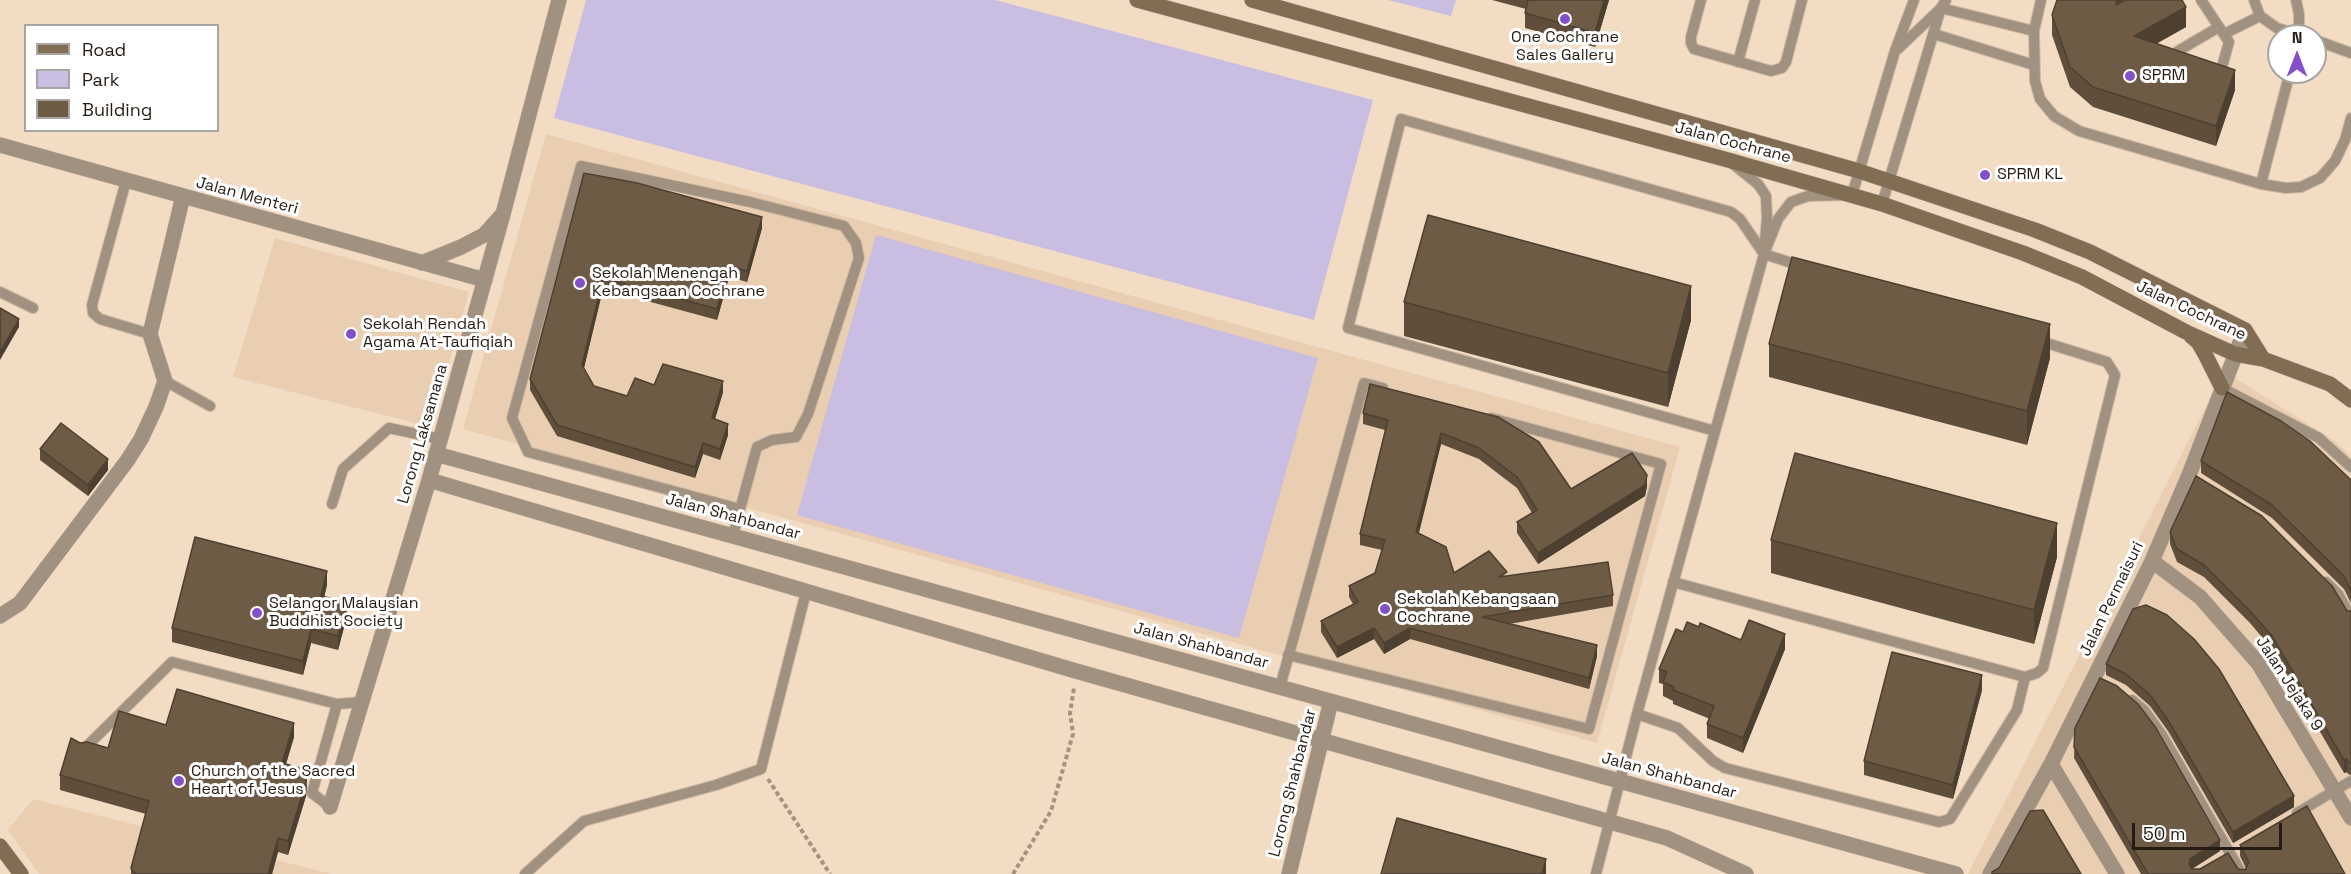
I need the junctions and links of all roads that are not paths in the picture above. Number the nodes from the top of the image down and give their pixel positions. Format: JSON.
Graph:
{"nodes":[{"id":1,"x":559,"y":0,"type":"edge"},
{"id":2,"x":1251,"y":0,"type":"edge"},
{"id":3,"x":1701,"y":0,"type":"edge"},
{"id":4,"x":1755,"y":0,"type":"edge"},
{"id":5,"x":1802,"y":0,"type":"edge"},
{"id":6,"x":1914,"y":0,"type":"edge"},
{"id":7,"x":2041,"y":0,"type":"edge"},
{"id":8,"x":2201,"y":0,"type":"edge"},
{"id":9,"x":2254,"y":0,"type":"edge"},
{"id":10,"x":2296,"y":0,"type":"edge"},
{"id":11,"x":1142,"y":1,"type":"edge"},
{"id":12,"x":1944,"y":4,"type":"edge"},
{"id":13,"x":1180,"y":6,"type":"edge"},
{"id":14,"x":2260,"y":16,"type":"junction"},
{"id":15,"x":2271,"y":24,"type":"edge"},
{"id":16,"x":2299,"y":24,"type":"edge"},
{"id":17,"x":2034,"y":31,"type":"junction"},
{"id":18,"x":2222,"y":31,"type":"junction"},
{"id":19,"x":1934,"y":34,"type":"junction"},
{"id":20,"x":2327,"y":44,"type":"edge"},
{"id":21,"x":1895,"y":51,"type":"junction"},
{"id":22,"x":2178,"y":51,"type":"edge"},
{"id":23,"x":2351,"y":53,"type":"edge"},
{"id":24,"x":1738,"y":62,"type":"junction"},
{"id":25,"x":2034,"y":65,"type":"junction"},
{"id":26,"x":2220,"y":74,"type":"edge"},
{"id":27,"x":2287,"y":84,"type":"edge"},
{"id":28,"x":2351,"y":118,"type":"edge"},
{"id":29,"x":0,"y":145,"type":"edge"},
{"id":30,"x":1728,"y":160,"type":"junction"},
{"id":31,"x":1859,"y":171,"type":"junction"},
{"id":32,"x":1890,"y":180,"type":"junction"},
{"id":33,"x":126,"y":181,"type":"junction"},
{"id":34,"x":2261,"y":184,"type":"junction"},
{"id":35,"x":1851,"y":195,"type":"junction"},
{"id":36,"x":183,"y":196,"type":"junction"},
{"id":37,"x":1882,"y":204,"type":"junction"},
{"id":38,"x":503,"y":214,"type":"junction"},
{"id":39,"x":1764,"y":254,"type":"junction"},
{"id":40,"x":422,"y":263,"type":"junction"},
{"id":41,"x":1809,"y":268,"type":"edge"},
{"id":42,"x":485,"y":280,"type":"junction"},
{"id":43,"x":0,"y":292,"type":"edge"},
{"id":44,"x":33,"y":308,"type":"dead end"},
{"id":45,"x":2245,"y":330,"type":"junction"},
{"id":46,"x":2186,"y":332,"type":"junction"},
{"id":47,"x":150,"y":334,"type":"junction"},
{"id":48,"x":2027,"y":337,"type":"edge"},
{"id":49,"x":2235,"y":354,"type":"junction"},
{"id":50,"x":2263,"y":359,"type":"junction"},
{"id":51,"x":165,"y":381,"type":"junction"},
{"id":52,"x":2222,"y":388,"type":"junction"},
{"id":53,"x":1398,"y":392,"type":"edge"},
{"id":54,"x":2351,"y":400,"type":"edge"},
{"id":55,"x":210,"y":406,"type":"dead end"},
{"id":56,"x":1478,"y":414,"type":"edge"},
{"id":57,"x":1715,"y":431,"type":"junction"},
{"id":58,"x":438,"y":446,"type":"junction"},
{"id":59,"x":2351,"y":467,"type":"edge"},
{"id":60,"x":429,"y":480,"type":"junction"},
{"id":61,"x":332,"y":504,"type":"dead end"},
{"id":62,"x":740,"y":510,"type":"junction"},
{"id":63,"x":733,"y":535,"type":"junction"},
{"id":64,"x":2152,"y":561,"type":"junction"},
{"id":65,"x":2314,"y":570,"type":"edge"},
{"id":66,"x":1673,"y":582,"type":"junction"},
{"id":67,"x":806,"y":592,"type":"junction"},
{"id":68,"x":0,"y":616,"type":"edge"},
{"id":69,"x":2351,"y":617,"type":"edge"},
{"id":70,"x":1288,"y":655,"type":"junction"},
{"id":71,"x":2025,"y":677,"type":"junction"},
{"id":72,"x":1280,"y":687,"type":"junction"},
{"id":73,"x":2121,"y":691,"type":"edge"},
{"id":74,"x":1331,"y":701,"type":"junction"},
{"id":75,"x":363,"y":702,"type":"junction"},
{"id":76,"x":337,"y":704,"type":"junction"},
{"id":77,"x":1637,"y":714,"type":"junction"},
{"id":78,"x":1321,"y":741,"type":"junction"},
{"id":79,"x":83,"y":750,"type":"edge"},
{"id":80,"x":2051,"y":764,"type":"junction"},
{"id":81,"x":1619,"y":781,"type":"junction"},
{"id":82,"x":2351,"y":781,"type":"edge"},
{"id":83,"x":2335,"y":791,"type":"junction"},
{"id":84,"x":330,"y":807,"type":"joint"},
{"id":85,"x":2351,"y":818,"type":"edge"},
{"id":86,"x":2287,"y":819,"type":"edge"},
{"id":87,"x":1608,"y":822,"type":"junction"},
{"id":88,"x":0,"y":846,"type":"edge"},
{"id":89,"x":21,"y":874,"type":"edge"},
{"id":90,"x":525,"y":874,"type":"edge"},
{"id":91,"x":1289,"y":874,"type":"edge"},
{"id":92,"x":1596,"y":874,"type":"edge"},
{"id":93,"x":1746,"y":874,"type":"edge"},
{"id":94,"x":1956,"y":874,"type":"edge"},
{"id":95,"x":1990,"y":874,"type":"edge"},
{"id":96,"x":2118,"y":874,"type":"edge"},
{"id":97,"x":2242,"y":874,"type":"edge"}],
"edges":[{"from":1,"to":38,"type":"street","name":"Lorong Laksamana"},
{"from":2,"to":31,"type":"street","name":"Jalan Cochrane"},
{"from":3,"to":24,"type":"lane"},
{"from":4,"to":24,"type":"lane"},
{"from":5,"to":24,"type":"lane"},
{"from":6,"to":21,"type":"lane"},
{"from":7,"to":17,"type":"lane"},
{"from":8,"to":18,"type":"lane"},
{"from":9,"to":14,"type":"lane"},
{"from":10,"to":16,"type":"lane"},
{"from":11,"to":13,"type":"street","name":"Jalan Cochrane"},
{"from":12,"to":17,"type":"lane"},
{"from":12,"to":19,"type":"lane"},
{"from":12,"to":21,"type":"lane"},
{"from":13,"to":30,"type":"street","name":"Jalan Cochrane"},
{"from":14,"to":15,"type":"lane"},
{"from":14,"to":18,"type":"lane"},
{"from":17,"to":25,"type":"lane"},
{"from":18,"to":22,"type":"lane"},
{"from":18,"to":26,"type":"lane"},
{"from":19,"to":25,"type":"lane"},
{"from":19,"to":32,"type":"lane"},
{"from":20,"to":23,"type":"lane"},
{"from":21,"to":31,"type":"lane"},
{"from":25,"to":34,"type":"lane"},
{"from":27,"to":34,"type":"lane"},
{"from":28,"to":34,"type":"lane"},
{"from":29,"to":33,"type":"street","name":"Jalan Menteri"},
{"from":30,"to":35,"type":"street","name":"Jalan Cochrane"},
{"from":30,"to":39,"type":"lane"},
{"from":31,"to":32,"type":"street","name":"Jalan Cochrane"},
{"from":31,"to":35,"type":"lane"},
{"from":32,"to":37,"type":"lane"},
{"from":32,"to":45,"type":"street","name":"Jalan Cochrane"},
{"from":33,"to":36,"type":"street","name":"Jalan Menteri"},
{"from":33,"to":47,"type":"lane"},
{"from":35,"to":37,"type":"street","name":"Jalan Cochrane"},
{"from":35,"to":39,"type":"lane"},
{"from":36,"to":40,"type":"street","name":"Jalan Menteri"},
{"from":36,"to":47,"type":"street"},
{"from":37,"to":46,"type":"street","name":"Jalan Cochrane"},
{"from":38,"to":40,"type":"street"},
{"from":38,"to":42,"type":"street","name":"Lorong Laksamana"},
{"from":39,"to":41,"type":"lane"},
{"from":39,"to":57,"type":"lane"},
{"from":39,"to":57,"type":"lane"},
{"from":40,"to":42,"type":"street","name":"Jalan Menteri"},
{"from":42,"to":58,"type":"street","name":"Lorong Laksamana"},
{"from":43,"to":44,"type":"lane"},
{"from":45,"to":49,"type":"street","name":"Jalan Permaisuri"},
{"from":45,"to":50,"type":"street","name":"Jalan Cochrane"},
{"from":46,"to":49,"type":"street","name":"Jalan Cochrane"},
{"from":46,"to":52,"type":"street"},
{"from":47,"to":51,"type":"street"},
{"from":48,"to":71,"type":"lane"},
{"from":49,"to":50,"type":"street","name":"Jalan Cochrane"},
{"from":49,"to":52,"type":"street","name":"Jalan Permaisuri"},
{"from":50,"to":54,"type":"street"},
{"from":51,"to":55,"type":"lane"},
{"from":51,"to":68,"type":"street"},
{"from":52,"to":59,"type":"lane"},
{"from":52,"to":64,"type":"street","name":"Jalan Permaisuri"},
{"from":53,"to":70,"type":"lane"},
{"from":56,"to":70,"type":"lane"},
{"from":57,"to":66,"type":"lane"},
{"from":58,"to":60,"type":"street","name":"Lorong Laksamana"},
{"from":58,"to":61,"type":"lane"},
{"from":58,"to":63,"type":"street","name":"Jalan Shahbandar"},
{"from":60,"to":67,"type":"street"},
{"from":60,"to":75,"type":"street","name":"Lorong Laksamana"},
{"from":62,"to":62,"type":"lane"},
{"from":62,"to":63,"type":"lane"},
{"from":63,"to":72,"type":"street","name":"Jalan Shahbandar"},
{"from":64,"to":80,"type":"street","name":"Jalan Permaisuri"},
{"from":64,"to":83,"type":"street","name":"Jalan Jejaka 9"},
{"from":65,"to":69,"type":"lane"},
{"from":66,"to":71,"type":"lane"},
{"from":66,"to":77,"type":"lane"},
{"from":67,"to":78,"type":"street"},
{"from":67,"to":90,"type":"lane"},
{"from":70,"to":72,"type":"lane"},
{"from":71,"to":77,"type":"lane"},
{"from":72,"to":74,"type":"street","name":"Jalan Shahbandar"},
{"from":73,"to":97,"type":"lane"},
{"from":74,"to":78,"type":"street","name":"Lorong Shahbandar"},
{"from":74,"to":81,"type":"street","name":"Jalan Shahbandar"},
{"from":75,"to":76,"type":"lane"},
{"from":75,"to":84,"type":"street","name":"Lorong Laksamana"},
{"from":76,"to":79,"type":"lane"},
{"from":76,"to":84,"type":"lane"},
{"from":77,"to":81,"type":"lane"},
{"from":78,"to":87,"type":"street"},
{"from":78,"to":91,"type":"street","name":"Lorong Shahbandar"},
{"from":80,"to":95,"type":"street","name":"Jalan Permaisuri"},
{"from":80,"to":96,"type":"street"},
{"from":81,"to":87,"type":"lane"},
{"from":81,"to":94,"type":"street","name":"Jalan Shahbandar"},
{"from":82,"to":83,"type":"lane"},
{"from":83,"to":85,"type":"street","name":"Jalan Jejaka 9"},
{"from":83,"to":86,"type":"lane"},
{"from":87,"to":92,"type":"lane"},
{"from":87,"to":93,"type":"street"},
{"from":88,"to":89,"type":"street"}]}
